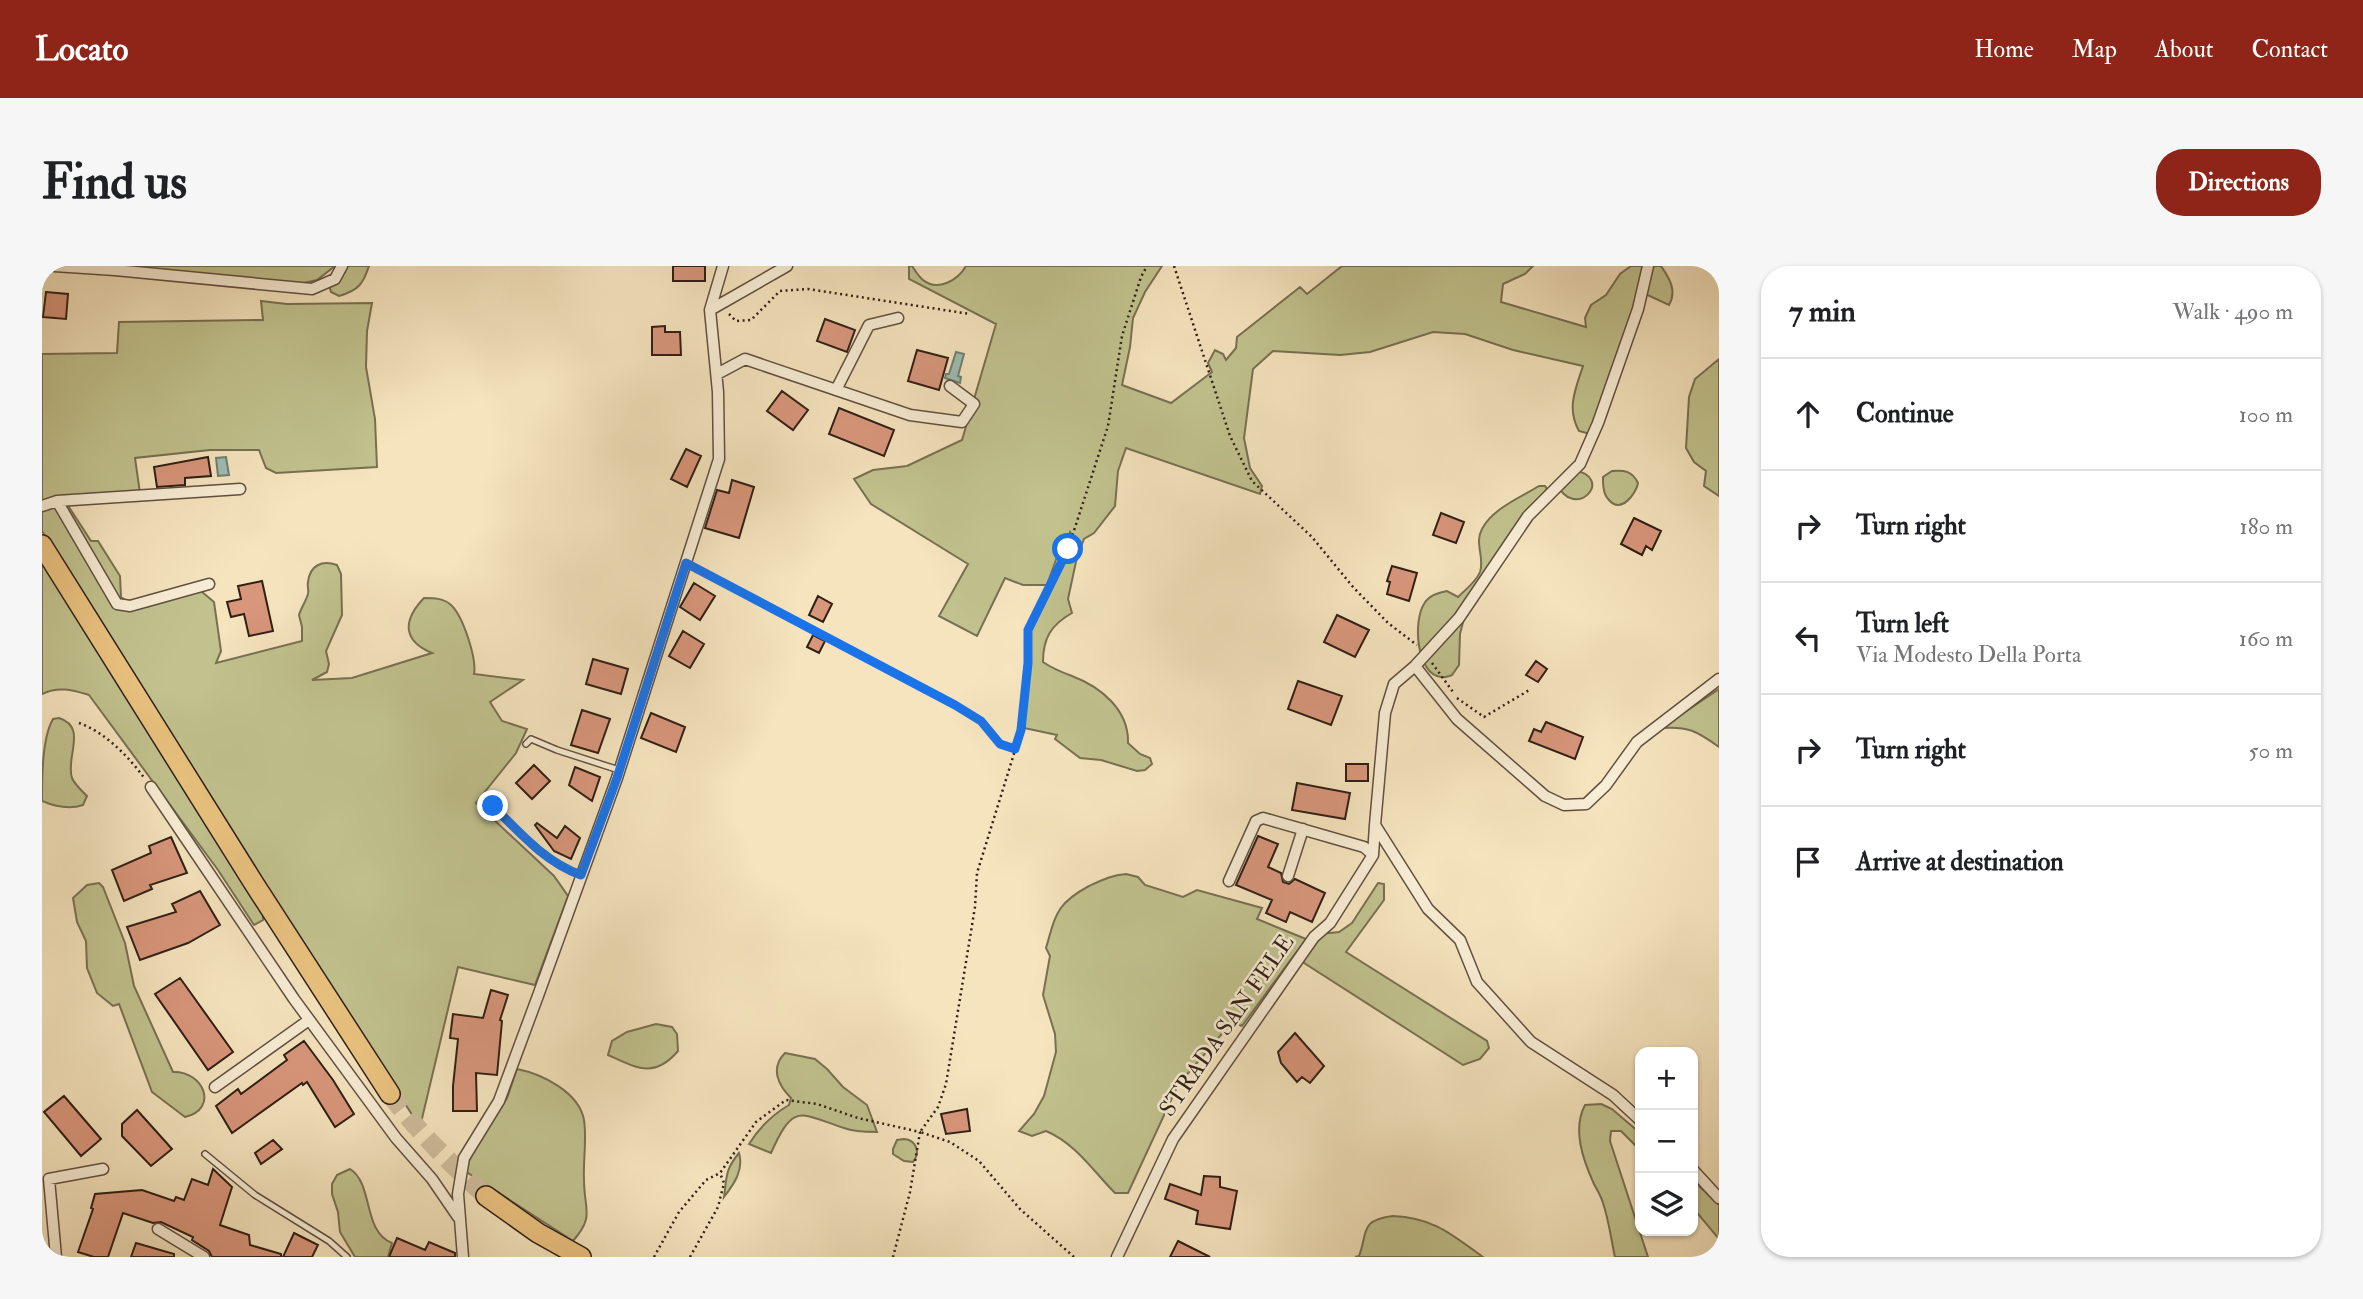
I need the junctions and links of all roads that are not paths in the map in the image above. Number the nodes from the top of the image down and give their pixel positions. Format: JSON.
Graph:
{"nodes":[{"id":1,"x":54,"y":266,"type":"edge"},
{"id":2,"x":342,"y":266,"type":"edge"},
{"id":3,"x":723,"y":266,"type":"edge"},
{"id":4,"x":787,"y":266,"type":"edge"},
{"id":5,"x":1648,"y":266,"type":"edge"},
{"id":6,"x":115,"y":268,"type":"edge"},
{"id":7,"x":715,"y":307,"type":"junction"},
{"id":8,"x":898,"y":318,"type":"dead end"},
{"id":9,"x":717,"y":374,"type":"junction"},
{"id":10,"x":950,"y":386,"type":"dead end"},
{"id":11,"x":836,"y":390,"type":"junction"},
{"id":12,"x":240,"y":489,"type":"dead end"},
{"id":13,"x":57,"y":501,"type":"junction"},
{"id":14,"x":42,"y":506,"type":"edge"},
{"id":15,"x":42,"y":545,"type":"edge"},
{"id":16,"x":209,"y":584,"type":"dead end"},
{"id":17,"x":1415,"y":666,"type":"junction"},
{"id":18,"x":1719,"y":679,"type":"edge"},
{"id":19,"x":526,"y":744,"type":"dead end"},
{"id":20,"x":619,"y":770,"type":"junction"},
{"id":21,"x":151,"y":787,"type":"road end"},
{"id":22,"x":493,"y":806,"type":"dead end"},
{"id":23,"x":1375,"y":825,"type":"junction"},
{"id":24,"x":1303,"y":829,"type":"junction"},
{"id":25,"x":1373,"y":855,"type":"junction"},
{"id":26,"x":581,"y":875,"type":"junction"},
{"id":27,"x":1288,"y":876,"type":"dead end"},
{"id":28,"x":1228,"y":881,"type":"dead end"},
{"id":29,"x":309,"y":1020,"type":"junction"},
{"id":30,"x":215,"y":1087,"type":"dead end"},
{"id":31,"x":390,"y":1094,"type":"tunnel mouth"},
{"id":32,"x":1635,"y":1115,"type":"edge"},
{"id":33,"x":205,"y":1154,"type":"dead end"},
{"id":34,"x":103,"y":1169,"type":"dead end"},
{"id":35,"x":1696,"y":1173,"type":"edge"},
{"id":36,"x":486,"y":1196,"type":"tunnel mouth"},
{"id":37,"x":1719,"y":1198,"type":"edge"},
{"id":38,"x":460,"y":1220,"type":"junction"},
{"id":39,"x":158,"y":1229,"type":"dead end"},
{"id":40,"x":56,"y":1257,"type":"edge"},
{"id":41,"x":204,"y":1257,"type":"edge"},
{"id":42,"x":347,"y":1257,"type":"edge"},
{"id":43,"x":463,"y":1257,"type":"edge"},
{"id":44,"x":581,"y":1257,"type":"edge"},
{"id":45,"x":1117,"y":1257,"type":"edge"}],
"edges":[{"from":1,"to":6,"type":"street"},
{"from":2,"to":6,"type":"street"},
{"from":3,"to":7,"type":"street"},
{"from":4,"to":7,"type":"street"},
{"from":5,"to":17,"type":"street","name":"STRADA SAN FELE"},
{"from":7,"to":9,"type":"street"},
{"from":8,"to":11,"type":"street"},
{"from":9,"to":11,"type":"street"},
{"from":9,"to":20,"type":"street"},
{"from":10,"to":11,"type":"street"},
{"from":12,"to":13,"type":"street"},
{"from":13,"to":14,"type":"street"},
{"from":13,"to":16,"type":"street"},
{"from":15,"to":31,"type":"highway"},
{"from":17,"to":18,"type":"street"},
{"from":17,"to":23,"type":"street","name":"STRADA SAN FELE"},
{"from":19,"to":20,"type":"lane"},
{"from":20,"to":26,"type":"street"},
{"from":21,"to":29,"type":"street"},
{"from":22,"to":26,"type":"lane"},
{"from":23,"to":25,"type":"street","name":"STRADA SAN FELE"},
{"from":23,"to":32,"type":"street"},
{"from":24,"to":25,"type":"street"},
{"from":24,"to":27,"type":"street"},
{"from":24,"to":28,"type":"street"},
{"from":25,"to":45,"type":"street","name":"STRADA SAN FELE"},
{"from":26,"to":38,"type":"street"},
{"from":29,"to":30,"type":"street"},
{"from":29,"to":38,"type":"street"},
{"from":33,"to":42,"type":"lane"},
{"from":34,"to":40,"type":"street"},
{"from":35,"to":37,"type":"street"},
{"from":36,"to":44,"type":"highway"},
{"from":38,"to":43,"type":"street"},
{"from":39,"to":41,"type":"street"}]}
